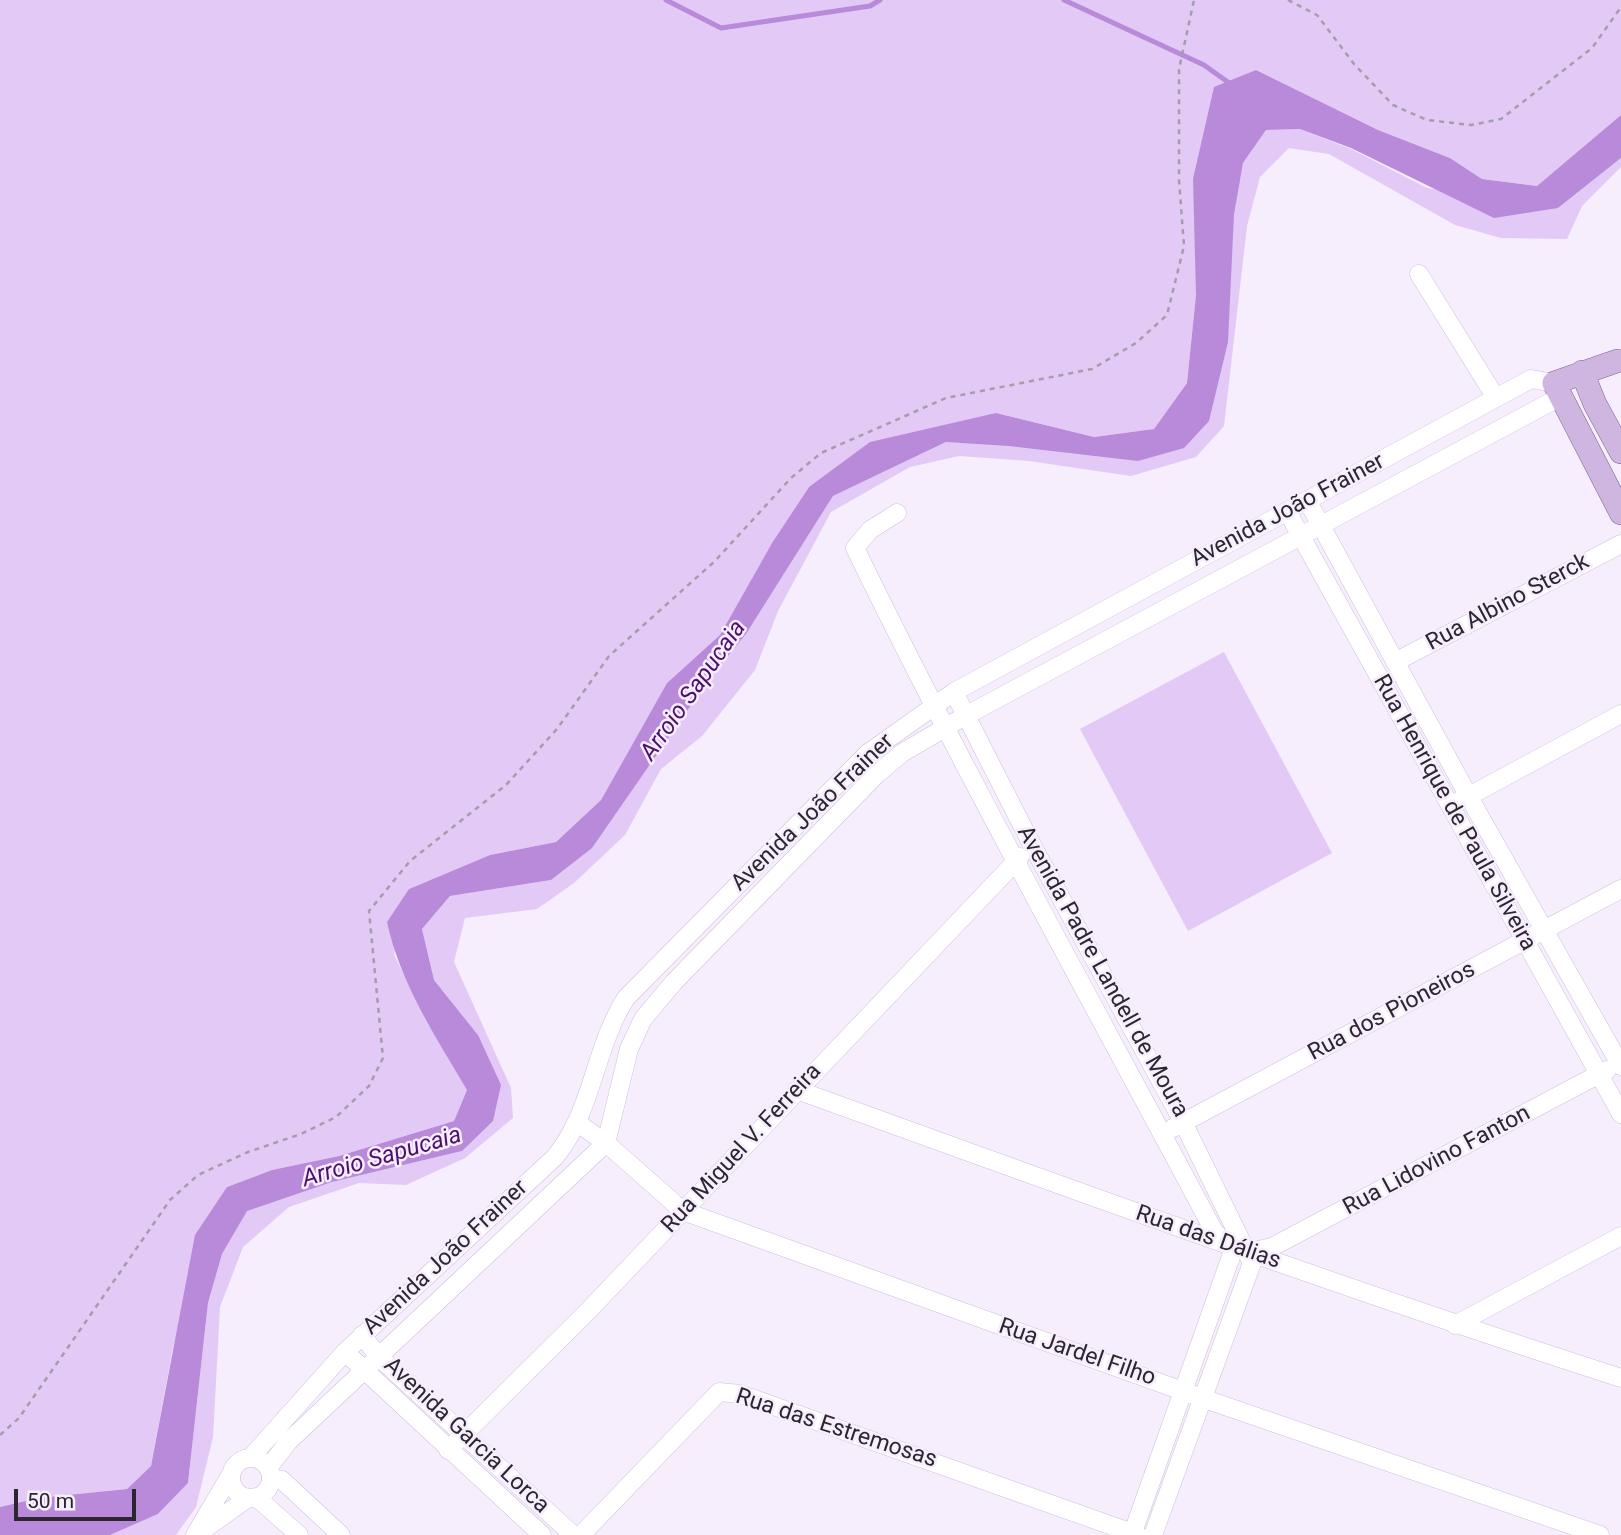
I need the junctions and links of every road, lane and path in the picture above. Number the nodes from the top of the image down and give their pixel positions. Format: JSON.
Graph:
{"nodes":[{"id":1,"x":1194,"y":0,"type":"edge"},
{"id":2,"x":1288,"y":0,"type":"edge"},
{"id":3,"x":1621,"y":8,"type":"edge"},
{"id":4,"x":1419,"y":274,"type":"dead end"},
{"id":5,"x":1619,"y":360,"type":"edge"},
{"id":6,"x":1584,"y":378,"type":"junction"},
{"id":7,"x":1557,"y":390,"type":"junction"},
{"id":8,"x":1496,"y":398,"type":"junction"},
{"id":9,"x":1621,"y":452,"type":"edge"},
{"id":10,"x":1307,"y":500,"type":"junction"},
{"id":11,"x":1287,"y":511,"type":"junction"},
{"id":12,"x":897,"y":513,"type":"dead end"},
{"id":13,"x":1621,"y":513,"type":"edge"},
{"id":14,"x":1321,"y":527,"type":"junction"},
{"id":15,"x":1301,"y":538,"type":"junction"},
{"id":16,"x":1621,"y":544,"type":"edge"},
{"id":17,"x":1395,"y":662,"type":"junction"},
{"id":18,"x":954,"y":692,"type":"junction"},
{"id":19,"x":932,"y":705,"type":"junction"},
{"id":20,"x":1621,"y":714,"type":"edge"},
{"id":21,"x":965,"y":716,"type":"junction"},
{"id":22,"x":945,"y":729,"type":"junction"},
{"id":23,"x":1469,"y":797,"type":"junction"},
{"id":24,"x":1450,"y":806,"type":"junction"},
{"id":25,"x":1031,"y":843,"type":"junction"},
{"id":26,"x":1497,"y":845,"type":"junction"},
{"id":27,"x":1478,"y":856,"type":"junction"},
{"id":28,"x":1014,"y":864,"type":"junction"},
{"id":29,"x":1621,"y":889,"type":"edge"},
{"id":30,"x":1544,"y":931,"type":"junction"},
{"id":31,"x":1525,"y":942,"type":"junction"},
{"id":32,"x":1620,"y":1063,"type":"edge"},
{"id":33,"x":1600,"y":1075,"type":"junction"},
{"id":34,"x":797,"y":1090,"type":"junction"},
{"id":35,"x":1621,"y":1114,"type":"edge"},
{"id":36,"x":1183,"y":1122,"type":"junction"},
{"id":37,"x":579,"y":1124,"type":"junction"},
{"id":38,"x":1163,"y":1134,"type":"junction"},
{"id":39,"x":606,"y":1143,"type":"junction"},
{"id":40,"x":683,"y":1211,"type":"junction"},
{"id":41,"x":1621,"y":1236,"type":"edge"},
{"id":42,"x":1242,"y":1250,"type":"junction"},
{"id":43,"x":1455,"y":1325,"type":"junction"},
{"id":44,"x":362,"y":1335,"type":"junction"},
{"id":45,"x":345,"y":1352,"type":"junction"},
{"id":46,"x":379,"y":1357,"type":"junction"},
{"id":47,"x":363,"y":1371,"type":"junction"},
{"id":48,"x":1621,"y":1378,"type":"edge"},
{"id":49,"x":1181,"y":1390,"type":"junction"},
{"id":50,"x":1202,"y":1398,"type":"junction"},
{"id":51,"x":464,"y":1432,"type":"junction"},
{"id":52,"x":0,"y":1436,"type":"edge"},
{"id":53,"x":448,"y":1450,"type":"junction"},
{"id":54,"x":251,"y":1457,"type":"junction"},
{"id":55,"x":270,"y":1473,"type":"junction"},
{"id":56,"x":231,"y":1474,"type":"junction"},
{"id":57,"x":252,"y":1497,"type":"junction"},
{"id":58,"x":1134,"y":1534,"type":"edge"},
{"id":59,"x":195,"y":1535,"type":"edge"},
{"id":60,"x":299,"y":1535,"type":"edge"},
{"id":61,"x":341,"y":1535,"type":"edge"},
{"id":62,"x":542,"y":1535,"type":"edge"},
{"id":63,"x":573,"y":1535,"type":"edge"},
{"id":64,"x":581,"y":1535,"type":"edge"},
{"id":65,"x":1153,"y":1535,"type":"edge"},
{"id":66,"x":1600,"y":1535,"type":"edge"}],
"edges":[{"from":1,"to":52,"type":"path"},
{"from":2,"to":3,"type":"path"},
{"from":4,"to":8,"type":"street"},
{"from":5,"to":6,"type":"main road"},
{"from":6,"to":7,"type":"main road"},
{"from":6,"to":9,"type":"main road"},
{"from":7,"to":8,"type":"street","name":"Avenida João Frainer"},
{"from":7,"to":13,"type":"main road"},
{"from":7,"to":14,"type":"street","name":"Avenida João Frainer"},
{"from":8,"to":10,"type":"street","name":"Avenida João Frainer"},
{"from":10,"to":11,"type":"street","name":"Avenida João Frainer"},
{"from":10,"to":14,"type":"street","name":"Rua Henrique de Paula Silveira"},
{"from":11,"to":15,"type":"street","name":"Rua Henrique de Paula Silveira"},
{"from":11,"to":18,"type":"street","name":"Avenida João Frainer"},
{"from":12,"to":19,"type":"street","name":"Avenida Padre Landell de Moura"},
{"from":14,"to":15,"type":"street","name":"Avenida João Frainer"},
{"from":14,"to":17,"type":"street","name":"Rua Henrique de Paula Silveira"},
{"from":15,"to":21,"type":"street","name":"Avenida João Frainer"},
{"from":15,"to":24,"type":"street","name":"Rua Henrique de Paula Silveira"},
{"from":16,"to":17,"type":"street","name":"Rua Albino Sterck"},
{"from":17,"to":23,"type":"street","name":"Rua Henrique de Paula Silveira"},
{"from":18,"to":19,"type":"street","name":"Avenida João Frainer"},
{"from":18,"to":21,"type":"street","name":"Avenida Padre Landell de Moura"},
{"from":19,"to":22,"type":"street","name":"Avenida Padre Landell de Moura"},
{"from":19,"to":37,"type":"street","name":"Avenida João Frainer"},
{"from":20,"to":23,"type":"street"},
{"from":21,"to":22,"type":"street","name":"Avenida João Frainer"},
{"from":21,"to":25,"type":"street","name":"Avenida Padre Landell de Moura"},
{"from":22,"to":28,"type":"street","name":"Avenida Padre Landell de Moura"},
{"from":22,"to":39,"type":"street","name":"Avenida João Frainer"},
{"from":23,"to":24,"type":"street"},
{"from":23,"to":26,"type":"street","name":"Rua Henrique de Paula Silveira"},
{"from":24,"to":27,"type":"street","name":"Rua Henrique de Paula Silveira"},
{"from":25,"to":28,"type":"street","name":"Rua Miguel V. Ferreira"},
{"from":25,"to":36,"type":"street","name":"Avenida Padre Landell de Moura"},
{"from":26,"to":27,"type":"street"},
{"from":26,"to":30,"type":"street","name":"Rua Henrique de Paula Silveira"},
{"from":27,"to":31,"type":"street","name":"Rua Henrique de Paula Silveira"},
{"from":28,"to":34,"type":"street","name":"Rua Miguel V. Ferreira"},
{"from":28,"to":38,"type":"street","name":"Avenida Padre Landell de Moura"},
{"from":29,"to":30,"type":"street","name":"Rua dos Pioneiros"},
{"from":30,"to":31,"type":"street","name":"Rua dos Pioneiros"},
{"from":30,"to":32,"type":"street","name":"Rua Henrique de Paula Silveira"},
{"from":31,"to":33,"type":"street","name":"Rua Henrique de Paula Silveira"},
{"from":31,"to":36,"type":"street","name":"Rua dos Pioneiros"},
{"from":32,"to":33,"type":"street","name":"Rua Lidovino Fanton"},
{"from":33,"to":35,"type":"street","name":"Rua Henrique de Paula Silveira"},
{"from":33,"to":42,"type":"street","name":"Rua Lidovino Fanton"},
{"from":34,"to":40,"type":"street","name":"Rua Miguel V. Ferreira"},
{"from":34,"to":42,"type":"street","name":"Rua das Dálias"},
{"from":36,"to":38,"type":"street","name":"Rua dos Pioneiros"},
{"from":36,"to":42,"type":"street","name":"Avenida Padre Landell de Moura"},
{"from":37,"to":39,"type":"street","name":"Rua Jardel Filho"},
{"from":37,"to":44,"type":"street","name":"Avenida João Frainer"},
{"from":38,"to":42,"type":"street","name":"Avenida Padre Landell de Moura"},
{"from":39,"to":40,"type":"street","name":"Rua Jardel Filho"},
{"from":39,"to":46,"type":"street","name":"Avenida João Frainer"},
{"from":40,"to":49,"type":"street","name":"Rua Jardel Filho"},
{"from":40,"to":51,"type":"street","name":"Rua Miguel V. Ferreira"},
{"from":41,"to":43,"type":"street"},
{"from":42,"to":43,"type":"street","name":"Rua das Dálias"},
{"from":42,"to":49,"type":"street"},
{"from":42,"to":50,"type":"street"},
{"from":43,"to":48,"type":"street","name":"Rua das Dálias"},
{"from":44,"to":45,"type":"street","name":"Avenida João Frainer"},
{"from":44,"to":46,"type":"street","name":"Avenida Garcia Lorca"},
{"from":45,"to":47,"type":"street","name":"Avenida Garcia Lorca"},
{"from":45,"to":54,"type":"street","name":"Avenida João Frainer"},
{"from":46,"to":47,"type":"street","name":"Avenida João Frainer"},
{"from":46,"to":51,"type":"street","name":"Avenida Garcia Lorca"},
{"from":47,"to":53,"type":"street","name":"Avenida Garcia Lorca"},
{"from":47,"to":55,"type":"street","name":"Avenida João Frainer"},
{"from":49,"to":50,"type":"street","name":"Rua Jardel Filho"},
{"from":49,"to":58,"type":"street"},
{"from":50,"to":65,"type":"street"},
{"from":50,"to":66,"type":"street","name":"Rua Jardel Filho"},
{"from":51,"to":53,"type":"street","name":"Rua Miguel V. Ferreira"},
{"from":51,"to":63,"type":"street","name":"Avenida Garcia Lorca"},
{"from":53,"to":62,"type":"street","name":"Avenida Garcia Lorca"},
{"from":54,"to":55,"type":"street"},
{"from":54,"to":56,"type":"street"},
{"from":55,"to":57,"type":"street"},
{"from":55,"to":61,"type":"street"},
{"from":56,"to":57,"type":"street"},
{"from":56,"to":59,"type":"street"},
{"from":57,"to":59,"type":"street"},
{"from":57,"to":60,"type":"street"},
{"from":58,"to":64,"type":"street","name":"Rua das Estremosas"}]}
